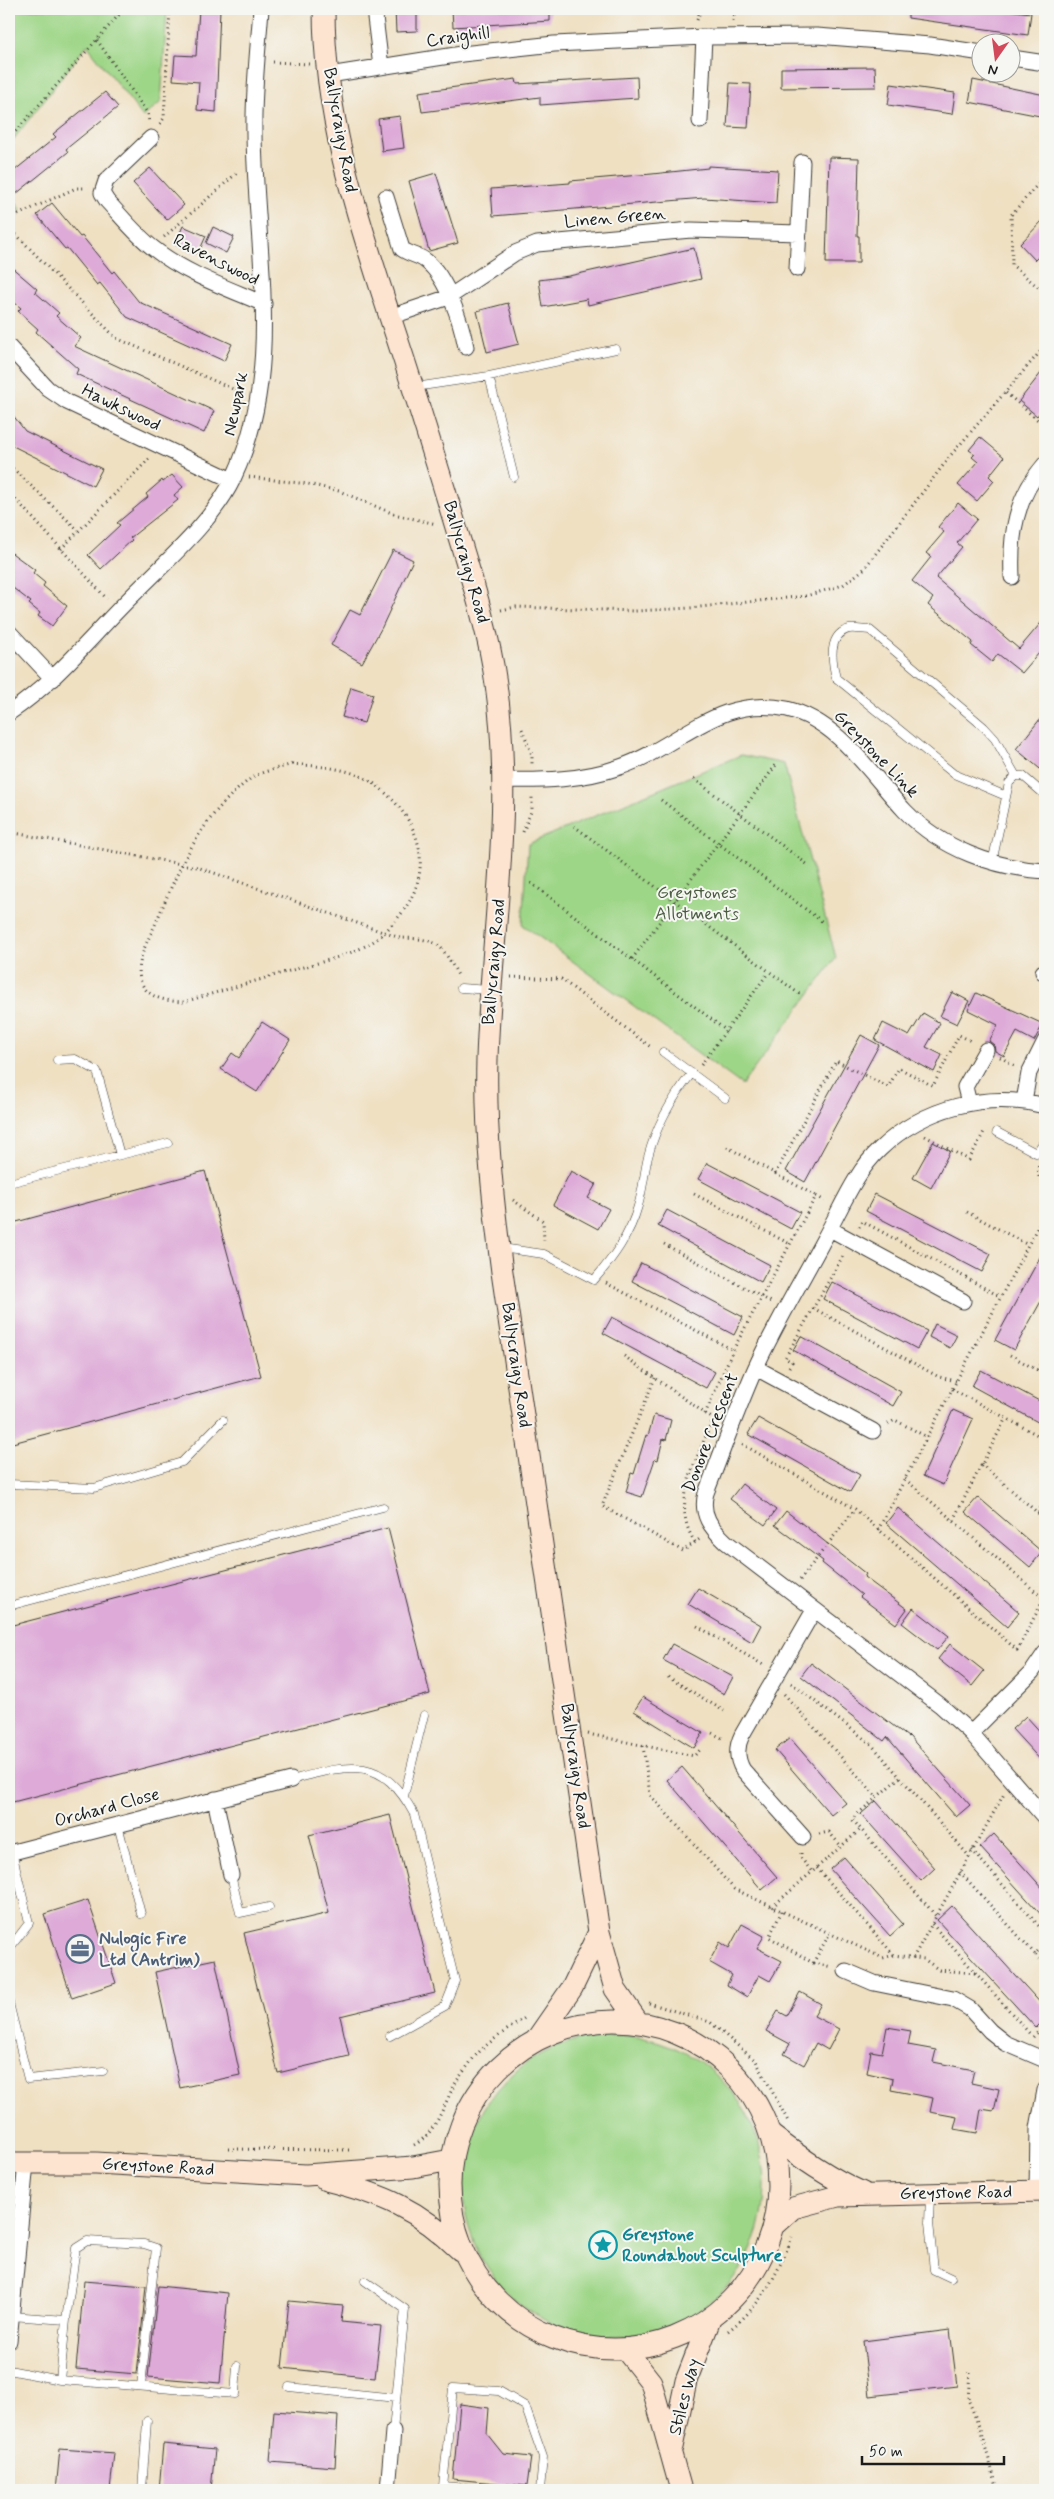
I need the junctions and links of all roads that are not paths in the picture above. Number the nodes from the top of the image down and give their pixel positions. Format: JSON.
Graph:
{"nodes":[{"id":1,"x":261,"y":9,"type":"edge"},
{"id":2,"x":324,"y":9,"type":"edge"},
{"id":3,"x":374,"y":9,"type":"edge"},
{"id":4,"x":704,"y":37,"type":"junction"},
{"id":5,"x":972,"y":51,"type":"edge"},
{"id":6,"x":1022,"y":60,"type":"edge"},
{"id":7,"x":1045,"y":63,"type":"edge"},
{"id":8,"x":381,"y":66,"type":"junction"},
{"id":9,"x":328,"y":70,"type":"junction"},
{"id":10,"x":700,"y":121,"type":"dead end"},
{"id":11,"x":151,"y":138,"type":"road end"},
{"id":12,"x":802,"y":162,"type":"dead end"},
{"id":13,"x":386,"y":197,"type":"dead end"},
{"id":14,"x":799,"y":233,"type":"junction"},
{"id":15,"x":797,"y":269,"type":"dead end"},
{"id":16,"x":449,"y":297,"type":"junction"},
{"id":17,"x":264,"y":304,"type":"junction"},
{"id":18,"x":390,"y":317,"type":"junction"},
{"id":19,"x":9,"y":347,"type":"edge"},
{"id":20,"x":466,"y":347,"type":"dead end"},
{"id":21,"x":616,"y":349,"type":"dead end"},
{"id":22,"x":489,"y":376,"type":"junction"},
{"id":23,"x":413,"y":387,"type":"junction"},
{"id":24,"x":1045,"y":464,"type":"edge"},
{"id":25,"x":234,"y":476,"type":"junction"},
{"id":26,"x":514,"y":477,"type":"dead end"},
{"id":27,"x":1012,"y":577,"type":"dead end"},
{"id":28,"x":9,"y":632,"type":"edge"},
{"id":29,"x":53,"y":679,"type":"junction"},
{"id":30,"x":9,"y":713,"type":"edge"},
{"id":31,"x":1016,"y":776,"type":"junction"},
{"id":32,"x":504,"y":780,"type":"junction"},
{"id":33,"x":1045,"y":795,"type":"edge"},
{"id":34,"x":1006,"y":796,"type":"junction"},
{"id":35,"x":992,"y":862,"type":"junction"},
{"id":36,"x":1045,"y":871,"type":"edge"},
{"id":37,"x":498,"y":983,"type":"junction"},
{"id":38,"x":461,"y":988,"type":"road end"},
{"id":39,"x":1045,"y":1041,"type":"edge"},
{"id":40,"x":986,"y":1050,"type":"dead end"},
{"id":41,"x":664,"y":1052,"type":"road end"},
{"id":42,"x":57,"y":1060,"type":"dead end"},
{"id":43,"x":692,"y":1073,"type":"junction"},
{"id":44,"x":725,"y":1098,"type":"dead end"},
{"id":45,"x":1024,"y":1102,"type":"junction"},
{"id":46,"x":969,"y":1103,"type":"junction"},
{"id":47,"x":1045,"y":1106,"type":"edge"},
{"id":48,"x":997,"y":1132,"type":"dead end"},
{"id":49,"x":1045,"y":1140,"type":"edge"},
{"id":50,"x":168,"y":1144,"type":"dead end"},
{"id":51,"x":120,"y":1156,"type":"junction"},
{"id":52,"x":9,"y":1183,"type":"edge"},
{"id":53,"x":830,"y":1229,"type":"junction"},
{"id":54,"x":499,"y":1248,"type":"junction"},
{"id":55,"x":963,"y":1301,"type":"dead end"},
{"id":56,"x":756,"y":1368,"type":"junction"},
{"id":57,"x":223,"y":1420,"type":"dead end"},
{"id":58,"x":873,"y":1432,"type":"road end"},
{"id":59,"x":9,"y":1484,"type":"edge"},
{"id":60,"x":382,"y":1507,"type":"dead end"},
{"id":61,"x":9,"y":1606,"type":"edge"},
{"id":62,"x":814,"y":1610,"type":"junction"},
{"id":63,"x":1045,"y":1653,"type":"edge"},
{"id":64,"x":424,"y":1715,"type":"dead end"},
{"id":65,"x":971,"y":1733,"type":"junction"},
{"id":66,"x":291,"y":1780,"type":"joint"},
{"id":67,"x":404,"y":1796,"type":"junction"},
{"id":68,"x":214,"y":1799,"type":"junction"},
{"id":69,"x":1045,"y":1818,"type":"edge"},
{"id":70,"x":118,"y":1825,"type":"junction"},
{"id":71,"x":804,"y":1837,"type":"road end"},
{"id":72,"x":11,"y":1852,"type":"edge"},
{"id":73,"x":232,"y":1875,"type":"joint"},
{"id":74,"x":269,"y":1907,"type":"dead end"},
{"id":75,"x":141,"y":1914,"type":"dead end"},
{"id":76,"x":599,"y":1932,"type":"junction"},
{"id":77,"x":9,"y":1949,"type":"edge"},
{"id":78,"x":846,"y":1971,"type":"road end"},
{"id":79,"x":9,"y":2003,"type":"edge"},
{"id":80,"x":638,"y":2022,"type":"junction"},
{"id":81,"x":390,"y":2036,"type":"dead end"},
{"id":82,"x":536,"y":2040,"type":"junction"},
{"id":83,"x":1045,"y":2060,"type":"edge"},
{"id":84,"x":103,"y":2071,"type":"dead end"},
{"id":85,"x":1045,"y":2090,"type":"edge"},
{"id":86,"x":771,"y":2135,"type":"junction"},
{"id":87,"x":451,"y":2160,"type":"junction"},
{"id":88,"x":17,"y":2163,"type":"edge"},
{"id":89,"x":306,"y":2175,"type":"junction"},
{"id":90,"x":1041,"y":2191,"type":"edge"},
{"id":91,"x":930,"y":2194,"type":"junction"},
{"id":92,"x":867,"y":2195,"type":"junction"},
{"id":93,"x":773,"y":2226,"type":"junction"},
{"id":94,"x":464,"y":2254,"type":"junction"},
{"id":95,"x":951,"y":2278,"type":"dead end"},
{"id":96,"x":365,"y":2281,"type":"dead end"},
{"id":97,"x":11,"y":2295,"type":"edge"},
{"id":98,"x":11,"y":2316,"type":"junction"},
{"id":99,"x":712,"y":2317,"type":"junction"},
{"id":100,"x":66,"y":2320,"type":"junction"},
{"id":101,"x":9,"y":2342,"type":"edge"},
{"id":102,"x":625,"y":2349,"type":"junction"},
{"id":103,"x":237,"y":2366,"type":"dead end"},
{"id":104,"x":9,"y":2370,"type":"edge"},
{"id":105,"x":60,"y":2380,"type":"junction"},
{"id":106,"x":141,"y":2386,"type":"junction"},
{"id":107,"x":289,"y":2387,"type":"dead end"},
{"id":108,"x":396,"y":2398,"type":"junction"},
{"id":109,"x":147,"y":2421,"type":"dead end"},
{"id":110,"x":392,"y":2431,"type":"joint"},
{"id":111,"x":671,"y":2450,"type":"junction"},
{"id":112,"x":142,"y":2490,"type":"edge"},
{"id":113,"x":388,"y":2490,"type":"edge"},
{"id":114,"x":489,"y":2490,"type":"edge"},
{"id":115,"x":540,"y":2490,"type":"edge"},
{"id":116,"x":681,"y":2490,"type":"edge"}],
"edges":[{"from":1,"to":17,"type":"street","name":"Newpark"},
{"from":2,"to":9,"type":"main road","name":"Ballycraigy Road"},
{"from":3,"to":8,"type":"street"},
{"from":4,"to":5,"type":"street","name":"Craighill"},
{"from":4,"to":8,"type":"street","name":"Craighill"},
{"from":4,"to":10,"type":"street"},
{"from":6,"to":7,"type":"street"},
{"from":8,"to":9,"type":"street","name":"Craighill"},
{"from":9,"to":18,"type":"main road","name":"Ballycraigy Road"},
{"from":11,"to":17,"type":"street","name":"Ravenswood"},
{"from":12,"to":14,"type":"street"},
{"from":13,"to":16,"type":"street"},
{"from":14,"to":15,"type":"street"},
{"from":14,"to":16,"type":"street","name":"Linen Green"},
{"from":16,"to":18,"type":"street","name":"Linen Green"},
{"from":16,"to":20,"type":"street"},
{"from":17,"to":25,"type":"street","name":"Newpark"},
{"from":18,"to":23,"type":"main road","name":"Ballycraigy Road"},
{"from":19,"to":25,"type":"street","name":"Hawkswood"},
{"from":21,"to":22,"type":"lane"},
{"from":22,"to":23,"type":"lane"},
{"from":22,"to":26,"type":"lane"},
{"from":23,"to":32,"type":"main road","name":"Ballycraigy Road"},
{"from":24,"to":27,"type":"street"},
{"from":25,"to":29,"type":"street","name":"Newpark"},
{"from":28,"to":29,"type":"street"},
{"from":29,"to":30,"type":"street","name":"Newpark"},
{"from":31,"to":33,"type":"lane"},
{"from":31,"to":34,"type":"lane"},
{"from":31,"to":34,"type":"lane"},
{"from":32,"to":35,"type":"street","name":"Greystone Link"},
{"from":32,"to":37,"type":"main road","name":"Ballycraigy Road"},
{"from":34,"to":35,"type":"lane"},
{"from":35,"to":36,"type":"street","name":"Greystone Link"},
{"from":37,"to":38,"type":"lane"},
{"from":37,"to":54,"type":"main road","name":"Ballycraigy Road"},
{"from":39,"to":45,"type":"street"},
{"from":40,"to":46,"type":"street"},
{"from":41,"to":43,"type":"lane"},
{"from":42,"to":51,"type":"lane"},
{"from":43,"to":44,"type":"lane"},
{"from":43,"to":54,"type":"lane"},
{"from":45,"to":46,"type":"street","name":"Donore Crescent"},
{"from":45,"to":47,"type":"street","name":"Donore Crescent"},
{"from":46,"to":53,"type":"street","name":"Donore Crescent"},
{"from":48,"to":49,"type":"lane"},
{"from":50,"to":51,"type":"lane"},
{"from":51,"to":52,"type":"lane"},
{"from":53,"to":55,"type":"street"},
{"from":53,"to":56,"type":"street","name":"Donore Crescent"},
{"from":54,"to":76,"type":"main road","name":"Ballycraigy Road"},
{"from":56,"to":58,"type":"street","name":"Donore Crescent"},
{"from":56,"to":62,"type":"street","name":"Donore Crescent"},
{"from":57,"to":59,"type":"lane"},
{"from":60,"to":61,"type":"lane"},
{"from":62,"to":65,"type":"street","name":"Donore Crescent"},
{"from":62,"to":71,"type":"street"},
{"from":63,"to":65,"type":"street"},
{"from":64,"to":67,"type":"lane"},
{"from":65,"to":69,"type":"street","name":"Donore Crescent"},
{"from":66,"to":67,"type":"lane"},
{"from":66,"to":68,"type":"street","name":"Orchard Close"},
{"from":67,"to":81,"type":"lane"},
{"from":68,"to":70,"type":"street","name":"Orchard Close"},
{"from":68,"to":73,"type":"street"},
{"from":70,"to":72,"type":"street","name":"Orchard Close"},
{"from":70,"to":75,"type":"lane"},
{"from":72,"to":77,"type":"lane"},
{"from":73,"to":74,"type":"lane"},
{"from":76,"to":80,"type":"main road","name":"Ballycraigy Road"},
{"from":76,"to":82,"type":"main road"},
{"from":78,"to":83,"type":"street"},
{"from":79,"to":84,"type":"lane"},
{"from":80,"to":82,"type":"main road"},
{"from":80,"to":86,"type":"main road"},
{"from":82,"to":87,"type":"main road"},
{"from":85,"to":90,"type":"street"},
{"from":86,"to":92,"type":"main road","name":"Greystone Road"},
{"from":86,"to":93,"type":"main road"},
{"from":87,"to":89,"type":"main road","name":"Greystone Road"},
{"from":87,"to":94,"type":"main road"},
{"from":88,"to":89,"type":"main road","name":"Greystone Road"},
{"from":88,"to":97,"type":"street"},
{"from":89,"to":94,"type":"main road","name":"Greystone Road"},
{"from":90,"to":91,"type":"main road","name":"Greystone Road"},
{"from":91,"to":92,"type":"main road","name":"Greystone Road"},
{"from":91,"to":95,"type":"lane"},
{"from":92,"to":93,"type":"main road","name":"Greystone Road"},
{"from":93,"to":99,"type":"main road"},
{"from":94,"to":102,"type":"main road"},
{"from":96,"to":108,"type":"lane"},
{"from":97,"to":98,"type":"street"},
{"from":98,"to":100,"type":"lane"},
{"from":98,"to":101,"type":"street"},
{"from":99,"to":102,"type":"main road"},
{"from":99,"to":111,"type":"main road","name":"Stiles Way"},
{"from":100,"to":105,"type":"lane"},
{"from":100,"to":106,"type":"lane"},
{"from":102,"to":111,"type":"main road","name":"Stiles Way"},
{"from":103,"to":106,"type":"lane"},
{"from":104,"to":105,"type":"lane"},
{"from":105,"to":106,"type":"lane"},
{"from":107,"to":108,"type":"lane"},
{"from":108,"to":110,"type":"lane"},
{"from":109,"to":112,"type":"lane"},
{"from":110,"to":113,"type":"street"},
{"from":111,"to":116,"type":"main road","name":"Stiles Way"},
{"from":114,"to":115,"type":"lane"}]}
